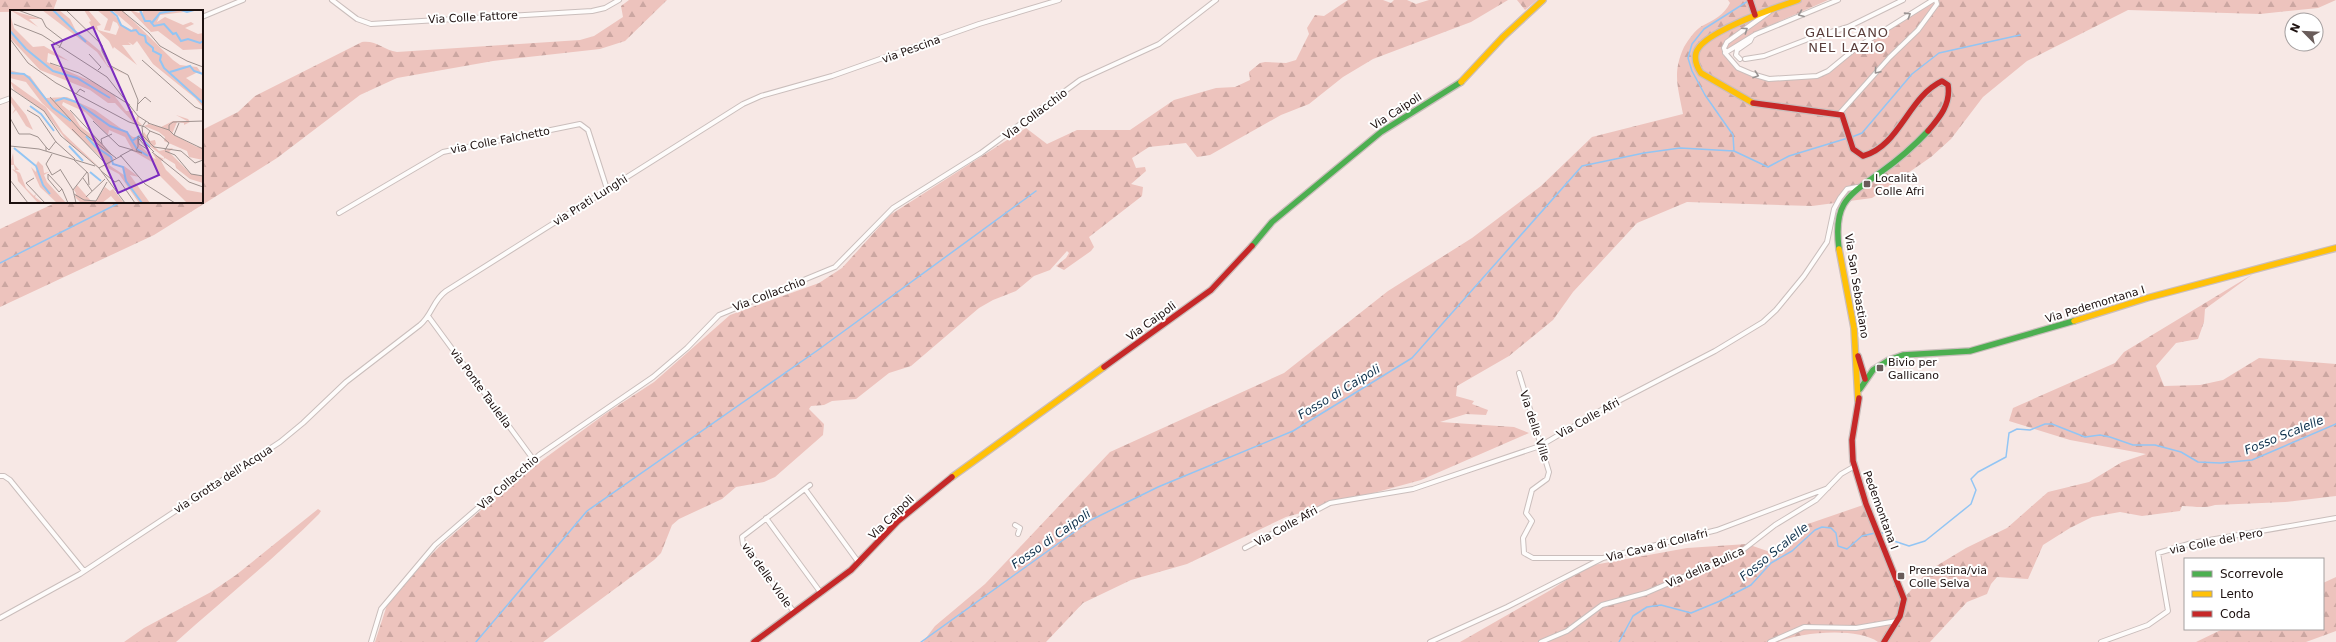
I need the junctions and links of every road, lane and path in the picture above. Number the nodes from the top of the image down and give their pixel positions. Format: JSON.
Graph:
{"nodes":[{"id":1,"x":243,"y":0,"type":"edge"},
{"id":2,"x":332,"y":0,"type":"edge"},
{"id":3,"x":619,"y":0,"type":"edge"},
{"id":4,"x":1059,"y":0,"type":"edge"},
{"id":5,"x":1216,"y":0,"type":"edge"},
{"id":6,"x":1543,"y":0,"type":"edge"},
{"id":7,"x":1750,"y":0,"type":"edge"},
{"id":8,"x":1798,"y":0,"type":"edge"},
{"id":9,"x":1838,"y":0,"type":"edge"},
{"id":10,"x":1903,"y":0,"type":"edge"},
{"id":11,"x":1935,"y":0,"type":"edge"},
{"id":12,"x":1771,"y":9,"type":"junction"},
{"id":13,"x":1756,"y":15,"type":"junction"},
{"id":14,"x":203,"y":17,"type":"edge"},
{"id":15,"x":1752,"y":37,"type":"junction"},
{"id":16,"x":1725,"y":53,"type":"junction"},
{"id":17,"x":761,"y":96,"type":"joint"},
{"id":18,"x":10,"y":98,"type":"edge"},
{"id":19,"x":0,"y":102,"type":"edge"},
{"id":20,"x":1839,"y":114,"type":"junction"},
{"id":21,"x":1857,"y":187,"type":"junction"},
{"id":22,"x":607,"y":189,"type":"junction"},
{"id":23,"x":339,"y":213,"type":"dead end"},
{"id":24,"x":2336,"y":248,"type":"edge"},
{"id":25,"x":428,"y":316,"type":"junction"},
{"id":26,"x":1856,"y":346,"type":"junction"},
{"id":27,"x":1861,"y":364,"type":"junction"},
{"id":28,"x":1876,"y":367,"type":"junction"},
{"id":29,"x":1519,"y":373,"type":"dead end"},
{"id":30,"x":1858,"y":376,"type":"junction"},
{"id":31,"x":1864,"y":379,"type":"junction"},
{"id":32,"x":1858,"y":400,"type":"junction"},
{"id":33,"x":1540,"y":446,"type":"junction"},
{"id":34,"x":533,"y":459,"type":"junction"},
{"id":35,"x":1854,"y":466,"type":"junction"},
{"id":36,"x":0,"y":476,"type":"edge"},
{"id":37,"x":810,"y":485,"type":"dead end"},
{"id":38,"x":1828,"y":488,"type":"junction"},
{"id":39,"x":805,"y":489,"type":"junction"},
{"id":40,"x":766,"y":518,"type":"junction"},
{"id":41,"x":2336,"y":518,"type":"edge"},
{"id":42,"x":1015,"y":525,"type":"dead end"},
{"id":43,"x":1018,"y":534,"type":"dead end"},
{"id":44,"x":1245,"y":548,"type":"dead end"},
{"id":45,"x":1603,"y":558,"type":"junction"},
{"id":46,"x":859,"y":563,"type":"junction"},
{"id":47,"x":84,"y":571,"type":"junction"},
{"id":48,"x":821,"y":592,"type":"junction"},
{"id":49,"x":794,"y":612,"type":"junction"},
{"id":50,"x":0,"y":618,"type":"edge"},
{"id":51,"x":1897,"y":622,"type":"junction"},
{"id":52,"x":371,"y":642,"type":"edge"},
{"id":53,"x":754,"y":642,"type":"edge"},
{"id":54,"x":1430,"y":642,"type":"edge"},
{"id":55,"x":1541,"y":642,"type":"edge"},
{"id":56,"x":1770,"y":642,"type":"edge"},
{"id":57,"x":1884,"y":642,"type":"edge"},
{"id":58,"x":2101,"y":642,"type":"edge"}],
"edges":[{"from":1,"to":14,"type":"street"},
{"from":2,"to":3,"type":"street","name":"Via Colle Fattore"},
{"from":4,"to":17,"type":"street","name":"via Pescina"},
{"from":5,"to":34,"type":"street","name":"Via Collacchio"},
{"from":6,"to":46,"type":"street","name":"Via Caipoli"},
{"from":7,"to":13,"type":"street"},
{"from":8,"to":12,"type":"street"},
{"from":9,"to":15,"type":"street","one_way":true},
{"from":10,"to":15,"type":"street"},
{"from":16,"to":11,"type":"street","one_way":true},
{"from":11,"to":20,"type":"street","one_way":true},
{"from":12,"to":13,"type":"street"},
{"from":16,"to":12,"type":"street","one_way":true},
{"from":13,"to":20,"type":"street"},
{"from":15,"to":16,"type":"street"},
{"from":17,"to":22,"type":"street","name":"via Prati Lunghi"},
{"from":18,"to":19,"type":"street"},
{"from":20,"to":21,"type":"street"},
{"from":21,"to":26,"type":"street","name":"Via San Sebastiano"},
{"from":21,"to":33,"type":"street","name":"Via Colle Afri"},
{"from":22,"to":23,"type":"street","name":"via Colle Falchetto"},
{"from":22,"to":25,"type":"street","name":"via Prati Lunghi"},
{"from":24,"to":28,"type":"street","name":"Via Pedemontana I"},
{"from":25,"to":34,"type":"street","name":"via Ponte Taulella"},
{"from":25,"to":47,"type":"street","name":"via Grotta dell'Acqua"},
{"from":26,"to":27,"type":"street","name":"Via San Sebastiano"},
{"from":26,"to":30,"type":"street","name":"Via San Sebastiano"},
{"from":27,"to":28,"type":"street"},
{"from":27,"to":31,"type":"street","name":"Via San Sebastiano"},
{"from":28,"to":31,"type":"street","name":"Via Pedemontana I"},
{"from":29,"to":33,"type":"street","name":"Via delle Ville"},
{"from":30,"to":31,"type":"street"},
{"from":30,"to":32,"type":"street","name":"Via San Sebastiano"},
{"from":31,"to":32,"type":"street","name":"Pedemontana I"},
{"from":32,"to":35,"type":"street","name":"Pedemontana I"},
{"from":33,"to":44,"type":"street","name":"Via Colle Afri"},
{"from":33,"to":45,"type":"street","name":"Via delle Ville"},
{"from":34,"to":52,"type":"street","name":"Via Collacchio"},
{"from":35,"to":38,"type":"street","name":"Via della Bulica"},
{"from":35,"to":51,"type":"street","name":"Pedemontana I"},
{"from":36,"to":47,"type":"street"},
{"from":37,"to":39,"type":"street"},
{"from":38,"to":45,"type":"street","name":"Via Cava di Collafri"},
{"from":38,"to":55,"type":"street","name":"Via della Bulica"},
{"from":39,"to":40,"type":"street"},
{"from":39,"to":46,"type":"street"},
{"from":40,"to":48,"type":"street"},
{"from":40,"to":49,"type":"street","name":"via delle Viole"},
{"from":41,"to":58,"type":"street","name":"via Colle del Pero"},
{"from":42,"to":43,"type":"street"},
{"from":45,"to":54,"type":"street","name":"Via Cava di Collafri"},
{"from":46,"to":48,"type":"street","name":"Via Caipoli"},
{"from":47,"to":50,"type":"street","name":"via Grotta dell'Acqua"},
{"from":48,"to":49,"type":"street","name":"Via Caipoli"},
{"from":49,"to":53,"type":"street","name":"Via Caipoli"},
{"from":51,"to":56,"type":"street"},
{"from":51,"to":57,"type":"street","name":"Pedemontana I"}]}
